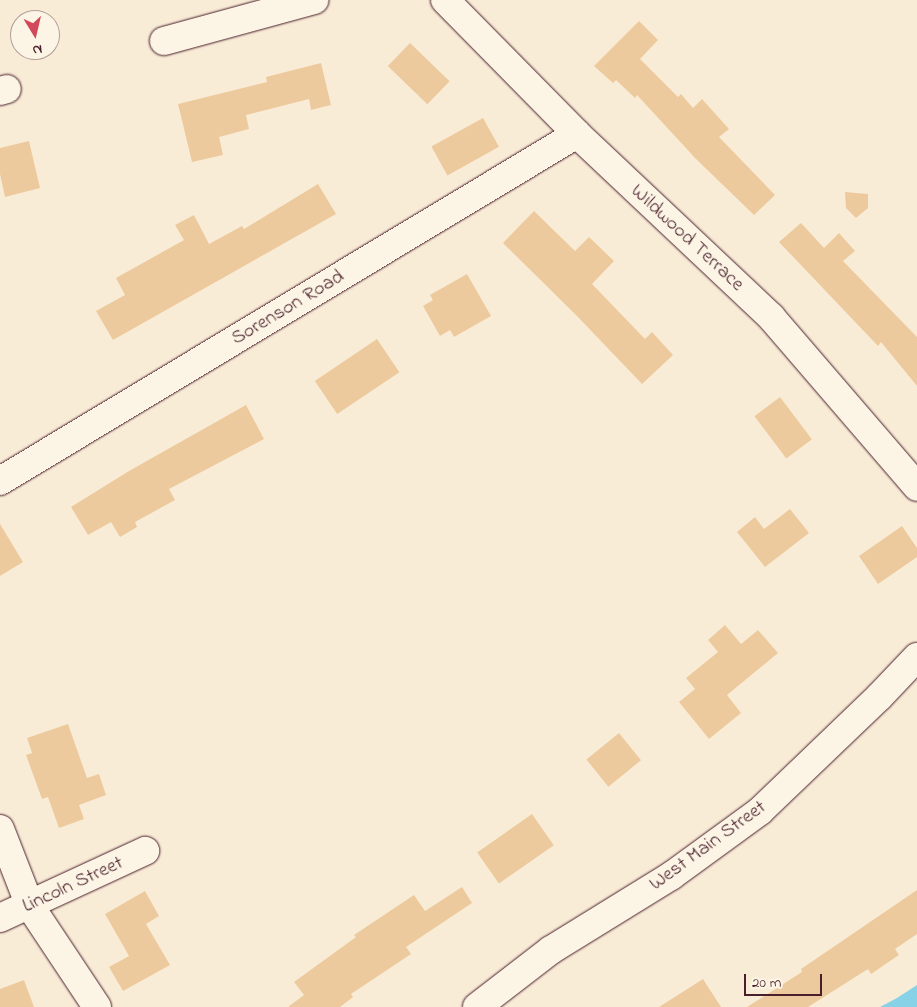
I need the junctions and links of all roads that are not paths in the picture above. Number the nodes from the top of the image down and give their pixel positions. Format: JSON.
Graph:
{"nodes":[{"id":1,"x":314,"y":0,"type":"edge"},
{"id":2,"x":445,"y":0,"type":"edge"},
{"id":3,"x":164,"y":42,"type":"dead end"},
{"id":4,"x":577,"y":134,"type":"junction"},
{"id":5,"x":0,"y":481,"type":"edge"},
{"id":6,"x":917,"y":487,"type":"edge"},
{"id":7,"x":917,"y":657,"type":"edge"},
{"id":8,"x":0,"y":829,"type":"edge"},
{"id":9,"x":145,"y":851,"type":"dead end"},
{"id":10,"x":30,"y":906,"type":"junction"},
{"id":11,"x":0,"y":918,"type":"edge"},
{"id":12,"x":98,"y":1007,"type":"edge"},
{"id":13,"x":477,"y":1007,"type":"edge"}],
"edges":[{"from":1,"to":3,"type":"street"},
{"from":2,"to":4,"type":"street","name":"Wildwood Terrace"},
{"from":4,"to":5,"type":"street","name":"Sorenson Road"},
{"from":4,"to":6,"type":"street","name":"Wildwood Terrace"},
{"from":7,"to":13,"type":"street","name":"West Main Street"},
{"from":8,"to":10,"type":"street"},
{"from":9,"to":10,"type":"street","name":"Lincoln Street"},
{"from":10,"to":11,"type":"street","name":"Lincoln Street"},
{"from":10,"to":12,"type":"street"}]}
